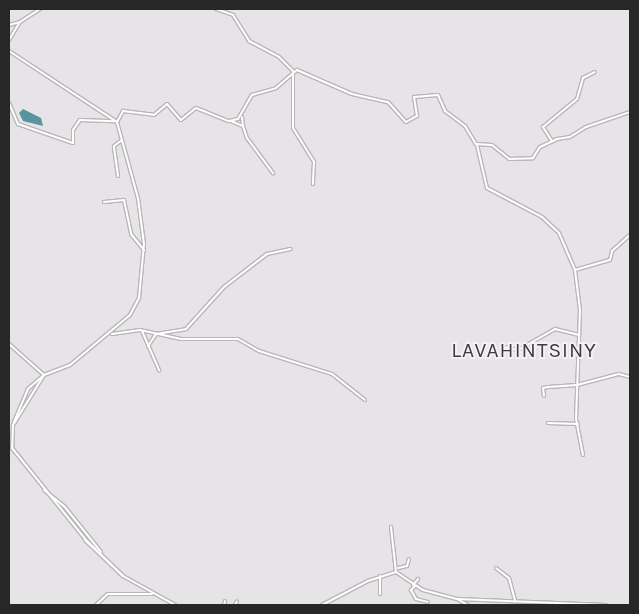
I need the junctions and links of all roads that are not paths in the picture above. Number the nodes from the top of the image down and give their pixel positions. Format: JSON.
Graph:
{"nodes":[{"id":1,"x":40,"y":9,"type":"edge"},
{"id":2,"x":216,"y":9,"type":"edge"},
{"id":3,"x":20,"y":22,"type":"junction"},
{"id":4,"x":9,"y":25,"type":"edge"},
{"id":5,"x":9,"y":40,"type":"edge"},
{"id":6,"x":9,"y":51,"type":"edge"},
{"id":7,"x":293,"y":71,"type":"junction"},
{"id":8,"x":595,"y":72,"type":"dead end"},
{"id":9,"x":9,"y":103,"type":"edge"},
{"id":10,"x":630,"y":112,"type":"edge"},
{"id":11,"x":242,"y":117,"type":"junction"},
{"id":12,"x":229,"y":120,"type":"junction"},
{"id":13,"x":117,"y":122,"type":"junction"},
{"id":14,"x":243,"y":126,"type":"junction"},
{"id":15,"x":122,"y":140,"type":"junction"},
{"id":16,"x":552,"y":141,"type":"junction"},
{"id":17,"x":476,"y":144,"type":"junction"},
{"id":18,"x":273,"y":173,"type":"dead end"},
{"id":19,"x":118,"y":176,"type":"dead end"},
{"id":20,"x":313,"y":184,"type":"dead end"},
{"id":21,"x":104,"y":202,"type":"dead end"},
{"id":22,"x":630,"y":235,"type":"edge"},
{"id":23,"x":290,"y":249,"type":"dead end"},
{"id":24,"x":144,"y":250,"type":"junction"},
{"id":25,"x":575,"y":270,"type":"junction"},
{"id":26,"x":122,"y":326,"type":"junction"},
{"id":27,"x":127,"y":330,"type":"junction"},
{"id":28,"x":140,"y":330,"type":"junction"},
{"id":29,"x":156,"y":334,"type":"junction"},
{"id":30,"x":110,"y":335,"type":"junction"},
{"id":31,"x":579,"y":335,"type":"junction"},
{"id":32,"x":9,"y":344,"type":"edge"},
{"id":33,"x":148,"y":346,"type":"junction"},
{"id":34,"x":504,"y":347,"type":"dead end"},
{"id":35,"x":159,"y":370,"type":"dead end"},
{"id":36,"x":44,"y":375,"type":"junction"},
{"id":37,"x":630,"y":377,"type":"edge"},
{"id":38,"x":577,"y":385,"type":"junction"},
{"id":39,"x":544,"y":396,"type":"dead end"},
{"id":40,"x":365,"y":400,"type":"dead end"},
{"id":41,"x":548,"y":423,"type":"dead end"},
{"id":42,"x":578,"y":424,"type":"junction"},
{"id":43,"x":13,"y":425,"type":"junction"},
{"id":44,"x":583,"y":455,"type":"dead end"},
{"id":45,"x":44,"y":490,"type":"junction"},
{"id":46,"x":391,"y":527,"type":"dead end"},
{"id":47,"x":86,"y":540,"type":"junction"},
{"id":48,"x":103,"y":554,"type":"junction"},
{"id":49,"x":409,"y":559,"type":"dead end"},
{"id":50,"x":398,"y":568,"type":"junction"},
{"id":51,"x":496,"y":568,"type":"dead end"},
{"id":52,"x":396,"y":572,"type":"junction"},
{"id":53,"x":123,"y":576,"type":"junction"},
{"id":54,"x":380,"y":576,"type":"junction"},
{"id":55,"x":418,"y":579,"type":"dead end"},
{"id":56,"x":414,"y":586,"type":"junction"},
{"id":57,"x":154,"y":594,"type":"junction"},
{"id":58,"x":380,"y":594,"type":"dead end"},
{"id":59,"x":457,"y":599,"type":"junction"},
{"id":60,"x":477,"y":599,"type":"junction"},
{"id":61,"x":225,"y":601,"type":"dead end"},
{"id":62,"x":237,"y":601,"type":"dead end"},
{"id":63,"x":515,"y":601,"type":"junction"},
{"id":64,"x":428,"y":602,"type":"dead end"},
{"id":65,"x":96,"y":605,"type":"edge"},
{"id":66,"x":175,"y":605,"type":"edge"},
{"id":67,"x":224,"y":605,"type":"edge"},
{"id":68,"x":235,"y":605,"type":"edge"},
{"id":69,"x":322,"y":605,"type":"edge"},
{"id":70,"x":468,"y":605,"type":"edge"},
{"id":71,"x":476,"y":605,"type":"edge"},
{"id":72,"x":606,"y":605,"type":"edge"}],
"edges":[{"from":1,"to":3,"type":"street"},
{"from":2,"to":7,"type":"street"},
{"from":3,"to":4,"type":"street"},
{"from":3,"to":5,"type":"street"},
{"from":6,"to":13,"type":"street"},
{"from":7,"to":11,"type":"street"},
{"from":7,"to":17,"type":"street"},
{"from":7,"to":20,"type":"street"},
{"from":8,"to":16,"type":"street"},
{"from":9,"to":13,"type":"street"},
{"from":10,"to":16,"type":"street"},
{"from":11,"to":12,"type":"street"},
{"from":11,"to":14,"type":"street"},
{"from":12,"to":13,"type":"street"},
{"from":12,"to":14,"type":"street"},
{"from":13,"to":15,"type":"street"},
{"from":14,"to":18,"type":"street"},
{"from":15,"to":19,"type":"street"},
{"from":15,"to":24,"type":"street"},
{"from":16,"to":17,"type":"street"},
{"from":17,"to":25,"type":"street"},
{"from":21,"to":24,"type":"street"},
{"from":22,"to":25,"type":"street"},
{"from":23,"to":29,"type":"street"},
{"from":24,"to":26,"type":"street"},
{"from":25,"to":31,"type":"street"},
{"from":26,"to":27,"type":"street"},
{"from":26,"to":30,"type":"street"},
{"from":27,"to":28,"type":"street"},
{"from":27,"to":30,"type":"street"},
{"from":28,"to":29,"type":"street"},
{"from":28,"to":33,"type":"street"},
{"from":29,"to":33,"type":"street"},
{"from":29,"to":40,"type":"street"},
{"from":30,"to":36,"type":"street"},
{"from":31,"to":34,"type":"street"},
{"from":31,"to":38,"type":"street"},
{"from":32,"to":36,"type":"street"},
{"from":33,"to":35,"type":"street"},
{"from":36,"to":43,"type":"street"},
{"from":36,"to":43,"type":"street"},
{"from":37,"to":38,"type":"street"},
{"from":38,"to":39,"type":"street"},
{"from":38,"to":42,"type":"street"},
{"from":41,"to":42,"type":"street"},
{"from":42,"to":44,"type":"street"},
{"from":43,"to":45,"type":"street"},
{"from":45,"to":47,"type":"street"},
{"from":45,"to":48,"type":"street"},
{"from":46,"to":50,"type":"street"},
{"from":47,"to":48,"type":"street"},
{"from":47,"to":53,"type":"street"},
{"from":48,"to":53,"type":"street"},
{"from":49,"to":50,"type":"street"},
{"from":50,"to":52,"type":"street"},
{"from":51,"to":63,"type":"street"},
{"from":52,"to":54,"type":"street"},
{"from":52,"to":56,"type":"street"},
{"from":53,"to":57,"type":"street"},
{"from":54,"to":58,"type":"street"},
{"from":54,"to":69,"type":"street"},
{"from":55,"to":56,"type":"street"},
{"from":56,"to":59,"type":"street"},
{"from":56,"to":64,"type":"street"},
{"from":57,"to":65,"type":"street"},
{"from":57,"to":66,"type":"street"},
{"from":59,"to":60,"type":"street"},
{"from":59,"to":70,"type":"street"},
{"from":60,"to":63,"type":"street"},
{"from":60,"to":71,"type":"street"},
{"from":61,"to":67,"type":"street"},
{"from":62,"to":68,"type":"street"},
{"from":63,"to":72,"type":"street"}]}
